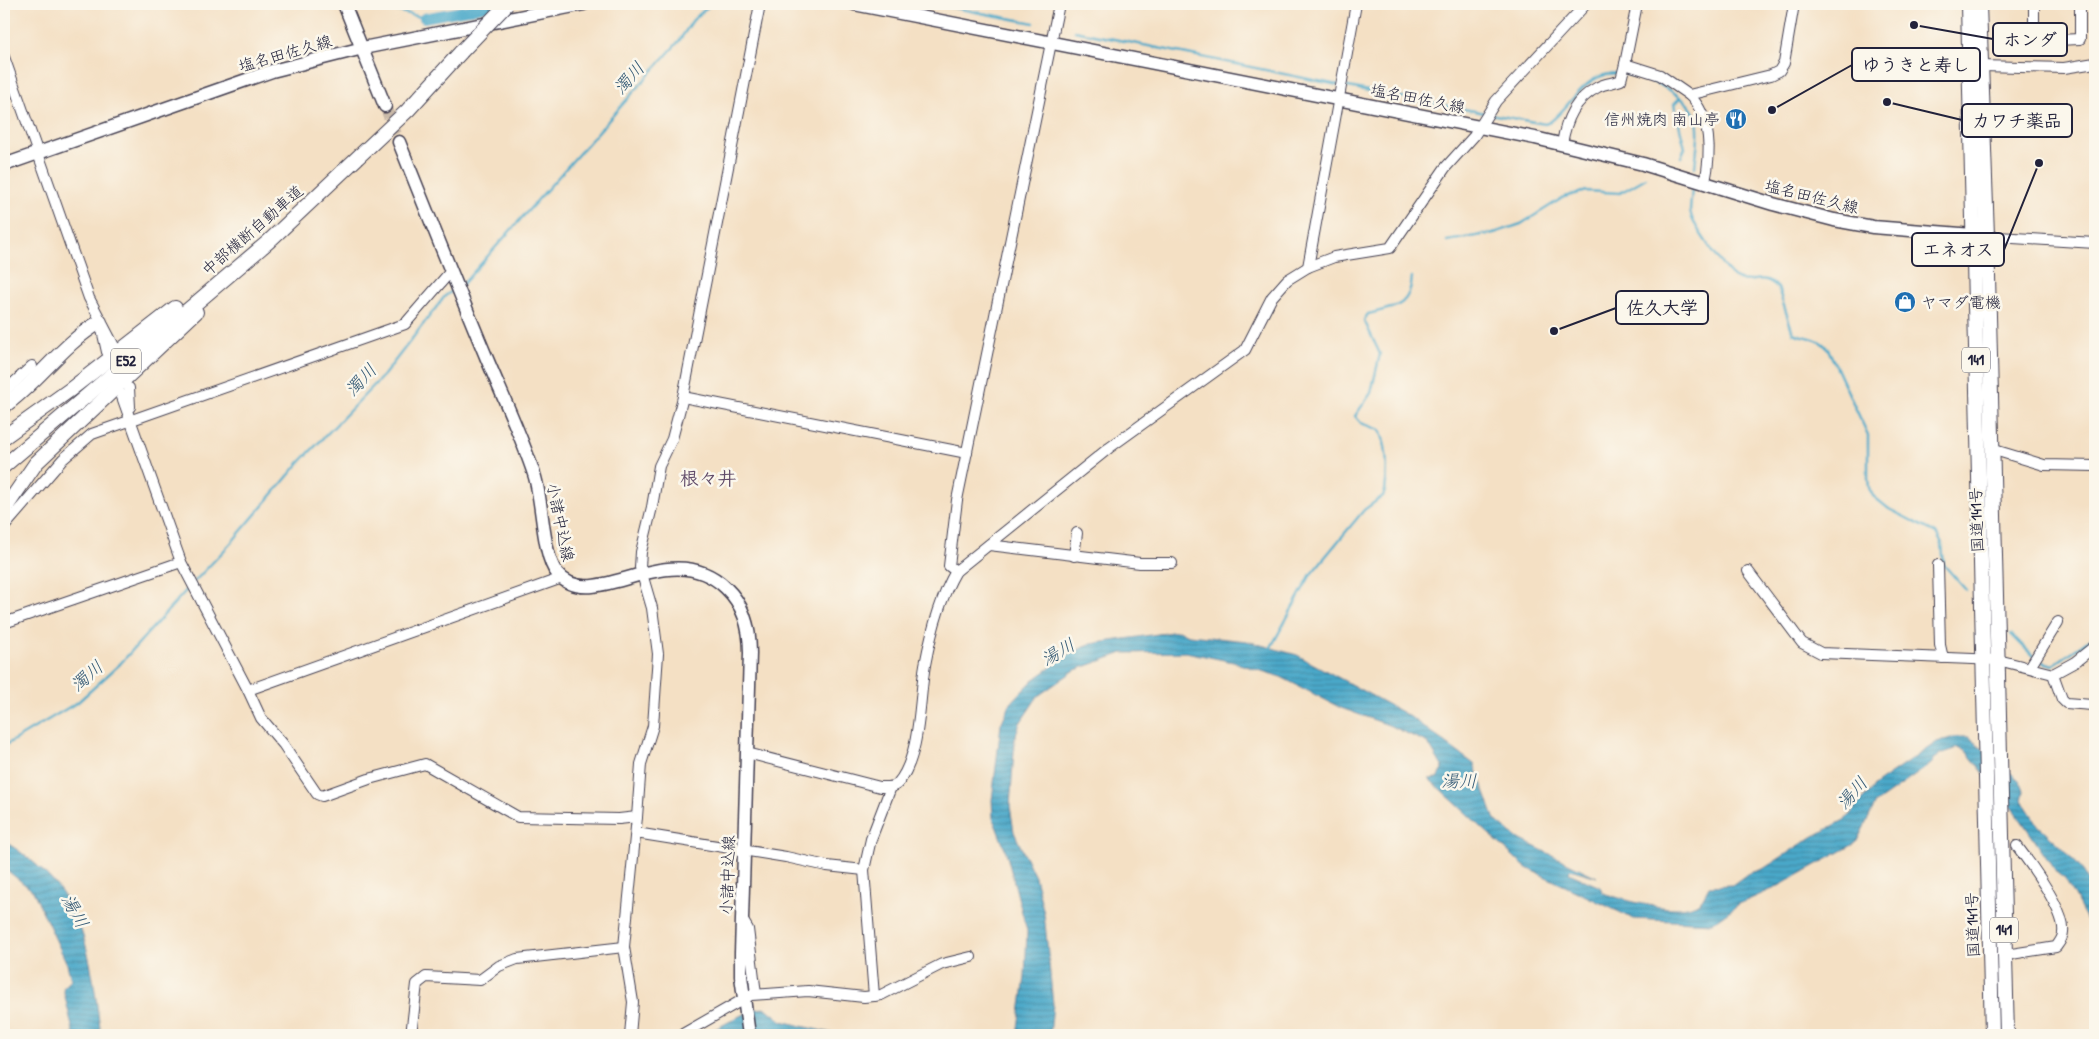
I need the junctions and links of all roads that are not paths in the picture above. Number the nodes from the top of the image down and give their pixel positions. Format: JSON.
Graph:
{"nodes":[{"id":1,"x":344,"y":4,"type":"edge"},
{"id":2,"x":497,"y":4,"type":"edge"},
{"id":3,"x":507,"y":4,"type":"edge"},
{"id":4,"x":584,"y":4,"type":"edge"},
{"id":5,"x":760,"y":4,"type":"edge"},
{"id":6,"x":854,"y":4,"type":"edge"},
{"id":7,"x":1059,"y":4,"type":"edge"},
{"id":8,"x":1356,"y":4,"type":"edge"},
{"id":9,"x":1586,"y":4,"type":"edge"},
{"id":10,"x":1637,"y":4,"type":"edge"},
{"id":11,"x":1794,"y":4,"type":"edge"},
{"id":12,"x":1968,"y":4,"type":"edge"},
{"id":13,"x":1979,"y":4,"type":"edge"},
{"id":14,"x":2034,"y":4,"type":"edge"},
{"id":15,"x":2080,"y":4,"type":"edge"},
{"id":16,"x":499,"y":20,"type":"junction"},
{"id":17,"x":1051,"y":44,"type":"junction"},
{"id":18,"x":363,"y":48,"type":"junction"},
{"id":19,"x":4,"y":57,"type":"edge"},
{"id":20,"x":2095,"y":63,"type":"edge"},
{"id":21,"x":1982,"y":66,"type":"junction"},
{"id":22,"x":1623,"y":70,"type":"junction"},
{"id":23,"x":1340,"y":89,"type":"junction"},
{"id":24,"x":1689,"y":95,"type":"junction"},
{"id":25,"x":385,"y":106,"type":"tunnel mouth"},
{"id":26,"x":1485,"y":119,"type":"junction"},
{"id":27,"x":399,"y":142,"type":"tunnel mouth"},
{"id":28,"x":1562,"y":144,"type":"junction"},
{"id":29,"x":37,"y":154,"type":"junction"},
{"id":30,"x":4,"y":165,"type":"edge"},
{"id":31,"x":1705,"y":182,"type":"junction"},
{"id":32,"x":1980,"y":236,"type":"junction"},
{"id":33,"x":268,"y":242,"type":"junction"},
{"id":34,"x":2095,"y":243,"type":"edge"},
{"id":35,"x":248,"y":257,"type":"junction"},
{"id":36,"x":1308,"y":267,"type":"junction"},
{"id":37,"x":453,"y":275,"type":"junction"},
{"id":38,"x":100,"y":322,"type":"junction"},
{"id":39,"x":111,"y":350,"type":"dead end"},
{"id":40,"x":32,"y":366,"type":"dead end"},
{"id":41,"x":125,"y":391,"type":"dead end"},
{"id":42,"x":4,"y":392,"type":"edge"},
{"id":43,"x":683,"y":397,"type":"junction"},
{"id":44,"x":4,"y":406,"type":"edge"},
{"id":45,"x":132,"y":420,"type":"junction"},
{"id":46,"x":4,"y":436,"type":"edge"},
{"id":47,"x":1991,"y":449,"type":"junction"},
{"id":48,"x":967,"y":453,"type":"junction"},
{"id":49,"x":4,"y":466,"type":"edge"},
{"id":50,"x":2095,"y":466,"type":"edge"},
{"id":51,"x":4,"y":510,"type":"edge"},
{"id":52,"x":4,"y":527,"type":"edge"},
{"id":53,"x":1077,"y":534,"type":"dead end"},
{"id":54,"x":989,"y":545,"type":"junction"},
{"id":55,"x":1074,"y":556,"type":"junction"},
{"id":56,"x":181,"y":562,"type":"junction"},
{"id":57,"x":1172,"y":563,"type":"dead end"},
{"id":58,"x":1938,"y":565,"type":"dead end"},
{"id":59,"x":956,"y":570,"type":"junction"},
{"id":60,"x":1748,"y":571,"type":"dead end"},
{"id":61,"x":641,"y":573,"type":"junction"},
{"id":62,"x":562,"y":578,"type":"junction"},
{"id":63,"x":2058,"y":622,"type":"dead end"},
{"id":64,"x":4,"y":623,"type":"edge"},
{"id":65,"x":2095,"y":646,"type":"edge"},
{"id":66,"x":1943,"y":658,"type":"junction"},
{"id":67,"x":1984,"y":660,"type":"junction"},
{"id":68,"x":1998,"y":660,"type":"junction"},
{"id":69,"x":2034,"y":662,"type":"junction"},
{"id":70,"x":2053,"y":674,"type":"junction"},
{"id":71,"x":248,"y":690,"type":"junction"},
{"id":72,"x":2092,"y":704,"type":"dead end"},
{"id":73,"x":747,"y":753,"type":"junction"},
{"id":74,"x":891,"y":787,"type":"junction"},
{"id":75,"x":637,"y":817,"type":"junction"},
{"id":76,"x":636,"y":833,"type":"junction"},
{"id":77,"x":2017,"y":846,"type":"dead end"},
{"id":78,"x":744,"y":850,"type":"junction"},
{"id":79,"x":864,"y":870,"type":"junction"},
{"id":80,"x":624,"y":947,"type":"junction"},
{"id":81,"x":971,"y":956,"type":"dead end"},
{"id":82,"x":2005,"y":956,"type":"junction"},
{"id":83,"x":874,"y":996,"type":"junction"},
{"id":84,"x":748,"y":998,"type":"junction"},
{"id":85,"x":410,"y":1035,"type":"edge"},
{"id":86,"x":630,"y":1035,"type":"edge"},
{"id":87,"x":681,"y":1035,"type":"edge"},
{"id":88,"x":749,"y":1035,"type":"edge"},
{"id":89,"x":1992,"y":1035,"type":"edge"},
{"id":90,"x":2007,"y":1035,"type":"edge"}],
"edges":[{"from":1,"to":18,"type":"main road"},
{"from":2,"to":16,"type":"street"},
{"from":3,"to":33,"type":"highway","name":"中部横断自動車道","number":"E52","bridge":true},
{"from":4,"to":16,"type":"main road","name":"塩名田佐久線"},
{"from":5,"to":43,"type":"street"},
{"from":6,"to":17,"type":"main road","name":"塩名田佐久線"},
{"from":7,"to":17,"type":"street"},
{"from":8,"to":23,"type":"street"},
{"from":9,"to":26,"type":"street"},
{"from":10,"to":22,"type":"street"},
{"from":11,"to":24,"type":"street"},
{"from":12,"to":32,"type":"highway","name":"国道141号","number":"141"},
{"from":13,"to":21,"type":"highway","name":"国道141号","number":"141"},
{"from":14,"to":15,"type":"street"},
{"from":16,"to":18,"type":"main road","name":"塩名田佐久線"},
{"from":17,"to":23,"type":"main road","name":"塩名田佐久線"},
{"from":17,"to":48,"type":"street"},
{"from":18,"to":25,"type":"main road"},
{"from":18,"to":29,"type":"main road","name":"塩名田佐久線"},
{"from":19,"to":29,"type":"street"},
{"from":20,"to":21,"type":"street"},
{"from":21,"to":32,"type":"highway","name":"国道141号","number":"141"},
{"from":22,"to":24,"type":"street"},
{"from":22,"to":28,"type":"street"},
{"from":23,"to":26,"type":"main road","name":"塩名田佐久線"},
{"from":23,"to":36,"type":"street"},
{"from":24,"to":31,"type":"street"},
{"from":26,"to":28,"type":"main road","name":"塩名田佐久線"},
{"from":26,"to":36,"type":"street"},
{"from":27,"to":37,"type":"main road","name":"小諸中込線"},
{"from":28,"to":31,"type":"main road","name":"塩名田佐久線"},
{"from":29,"to":30,"type":"main road","name":"塩名田佐久線"},
{"from":29,"to":38,"type":"street"},
{"from":31,"to":32,"type":"main road","name":"塩名田佐久線"},
{"from":32,"to":34,"type":"street"},
{"from":32,"to":47,"type":"highway","name":"国道141号","number":"141"},
{"from":32,"to":67,"type":"highway","name":"国道141号","number":"141"},
{"from":33,"to":35,"type":"highway","name":"中部横断自動車道","number":"E52"},
{"from":33,"to":51,"type":"highway"},
{"from":35,"to":46,"type":"highway"},
{"from":35,"to":49,"type":"highway","name":"中部横断自動車道","number":"E52"},
{"from":36,"to":54,"type":"street"},
{"from":37,"to":45,"type":"street"},
{"from":37,"to":62,"type":"main road","name":"小諸中込線"},
{"from":38,"to":39,"type":"street"},
{"from":38,"to":44,"type":"highway"},
{"from":40,"to":42,"type":"street"},
{"from":41,"to":45,"type":"street"},
{"from":43,"to":48,"type":"street"},
{"from":43,"to":61,"type":"street"},
{"from":45,"to":52,"type":"street"},
{"from":45,"to":56,"type":"street"},
{"from":47,"to":50,"type":"street"},
{"from":47,"to":68,"type":"highway","name":"国道141号","number":"141"},
{"from":48,"to":59,"type":"street"},
{"from":53,"to":55,"type":"street"},
{"from":54,"to":55,"type":"street"},
{"from":54,"to":59,"type":"street"},
{"from":55,"to":57,"type":"street"},
{"from":56,"to":64,"type":"street"},
{"from":56,"to":71,"type":"street"},
{"from":58,"to":66,"type":"street"},
{"from":59,"to":74,"type":"street"},
{"from":60,"to":66,"type":"street"},
{"from":61,"to":62,"type":"main road","name":"小諸中込線"},
{"from":61,"to":73,"type":"main road","name":"小諸中込線"},
{"from":61,"to":75,"type":"street"},
{"from":62,"to":71,"type":"street"},
{"from":63,"to":69,"type":"street"},
{"from":65,"to":70,"type":"street"},
{"from":66,"to":67,"type":"street"},
{"from":67,"to":68,"type":"street"},
{"from":67,"to":89,"type":"highway","name":"国道141号","number":"141"},
{"from":68,"to":69,"type":"street"},
{"from":68,"to":82,"type":"highway","name":"国道141号","number":"141"},
{"from":69,"to":70,"type":"street"},
{"from":70,"to":72,"type":"street"},
{"from":71,"to":75,"type":"street"},
{"from":73,"to":74,"type":"street"},
{"from":73,"to":78,"type":"main road","name":"小諸中込線"},
{"from":74,"to":79,"type":"street"},
{"from":75,"to":76,"type":"street"},
{"from":76,"to":78,"type":"street"},
{"from":76,"to":80,"type":"street"},
{"from":77,"to":82,"type":"street"},
{"from":78,"to":79,"type":"street"},
{"from":78,"to":84,"type":"main road","name":"小諸中込線"},
{"from":79,"to":83,"type":"street"},
{"from":80,"to":85,"type":"street"},
{"from":80,"to":86,"type":"street"},
{"from":81,"to":83,"type":"street"},
{"from":82,"to":90,"type":"highway","name":"国道141号","number":"141"},
{"from":83,"to":84,"type":"street"},
{"from":84,"to":87,"type":"street"},
{"from":84,"to":88,"type":"main road","name":"小諸中込線"}]}
